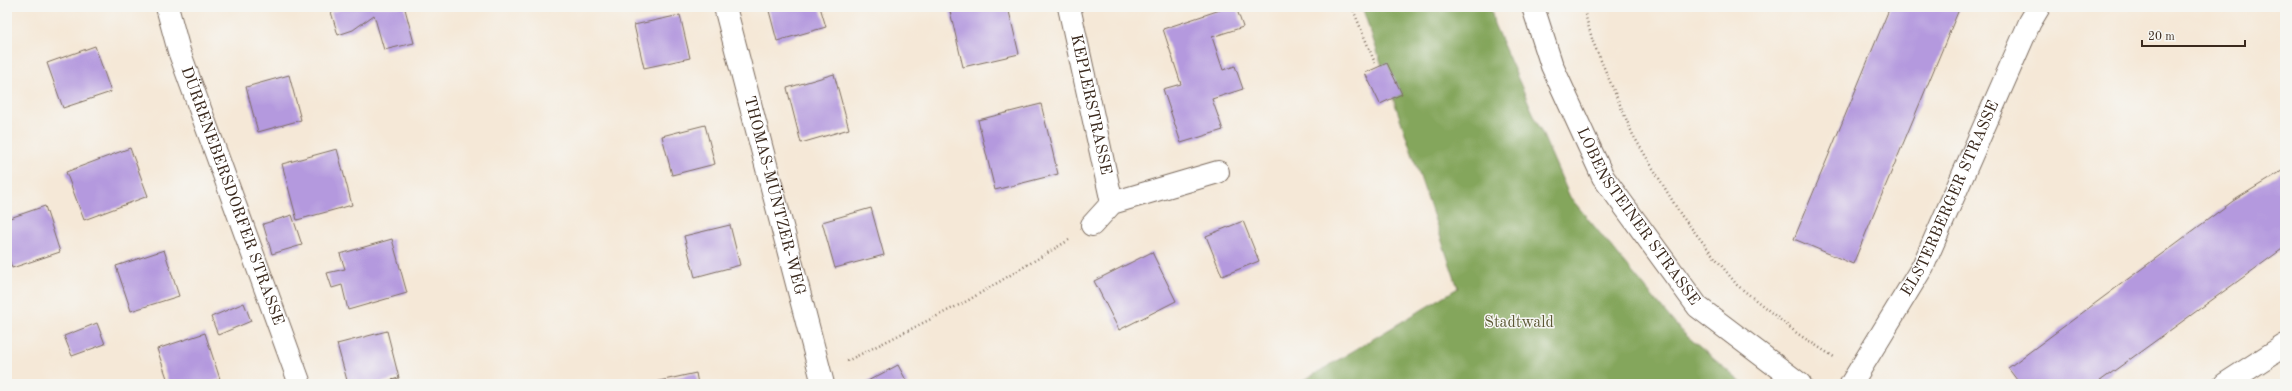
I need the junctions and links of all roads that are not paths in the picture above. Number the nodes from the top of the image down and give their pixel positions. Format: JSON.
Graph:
{"nodes":[{"id":1,"x":167,"y":7,"type":"edge"},
{"id":2,"x":725,"y":7,"type":"edge"},
{"id":3,"x":1068,"y":7,"type":"edge"},
{"id":4,"x":1532,"y":7,"type":"edge"},
{"id":5,"x":2039,"y":7,"type":"edge"},
{"id":6,"x":1218,"y":172,"type":"dead end"},
{"id":7,"x":1112,"y":203,"type":"junction"},
{"id":8,"x":1092,"y":225,"type":"dead end"},
{"id":9,"x":2285,"y":345,"type":"edge"},
{"id":10,"x":1854,"y":379,"type":"edge"},
{"id":11,"x":300,"y":384,"type":"edge"},
{"id":12,"x":823,"y":384,"type":"edge"},
{"id":13,"x":1800,"y":384,"type":"edge"},
{"id":14,"x":2225,"y":384,"type":"edge"}],
"edges":[{"from":1,"to":11,"type":"street","name":"DÜRRENEBERSDORFER STRASSE"},
{"from":2,"to":12,"type":"street","name":"THOMAS-MÜNTZER-WEG"},
{"from":3,"to":7,"type":"street","name":"KEPLERSTRASSE"},
{"from":4,"to":13,"type":"street","name":"LOBENSTEINER STRASSE"},
{"from":5,"to":10,"type":"street","name":"ELSTERBERGER STRASSE"},
{"from":6,"to":7,"type":"street"},
{"from":7,"to":8,"type":"street"},
{"from":9,"to":14,"type":"street"}]}
